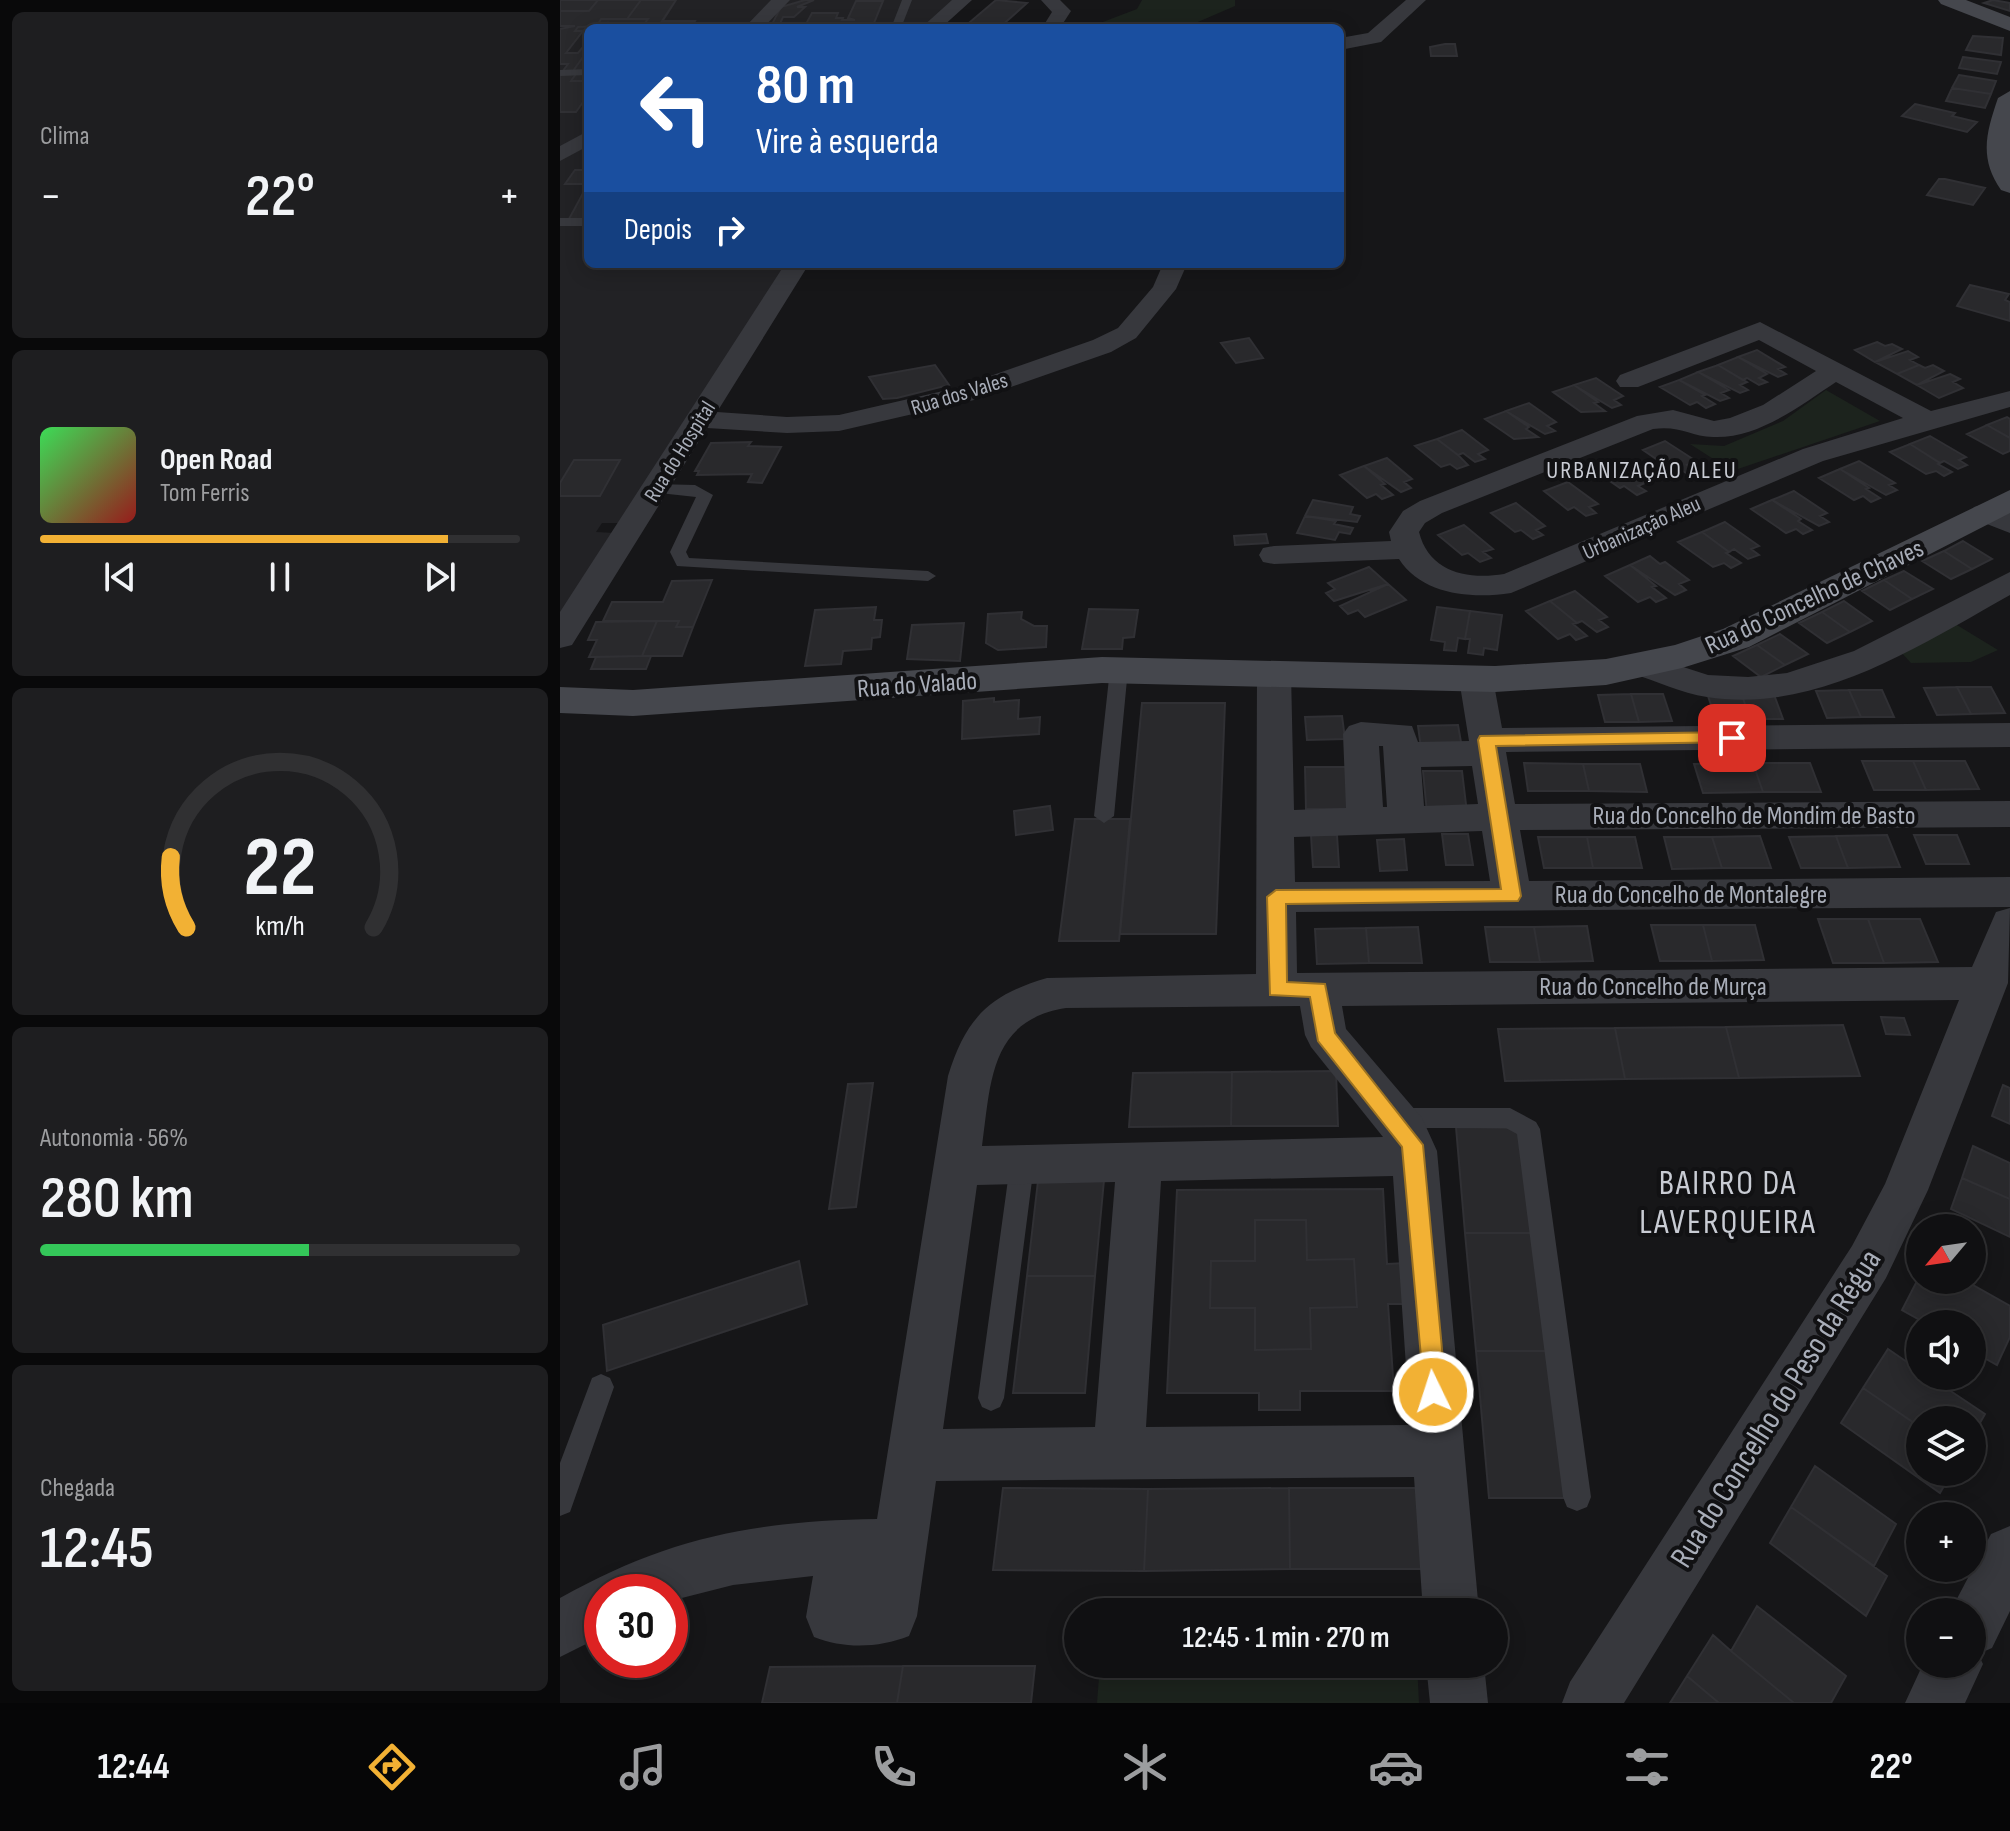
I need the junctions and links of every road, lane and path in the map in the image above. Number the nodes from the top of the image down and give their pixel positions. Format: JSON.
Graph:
{"nodes":[{"id":1,"x":781,"y":0,"type":"edge"},
{"id":2,"x":907,"y":0,"type":"edge"},
{"id":3,"x":963,"y":0,"type":"edge"},
{"id":4,"x":1050,"y":0,"type":"edge"},
{"id":5,"x":1417,"y":0,"type":"edge"},
{"id":6,"x":1948,"y":0,"type":"edge"},
{"id":7,"x":757,"y":24,"type":"edge"},
{"id":8,"x":898,"y":24,"type":"edge"},
{"id":9,"x":935,"y":24,"type":"edge"},
{"id":10,"x":1054,"y":24,"type":"edge"},
{"id":11,"x":2010,"y":25,"type":"edge"},
{"id":12,"x":1344,"y":43,"type":"edge"},
{"id":13,"x":584,"y":72,"type":"edge"},
{"id":14,"x":560,"y":73,"type":"edge"},
{"id":15,"x":2010,"y":98,"type":"edge"},
{"id":16,"x":584,"y":137,"type":"edge"},
{"id":17,"x":584,"y":139,"type":"edge"},
{"id":18,"x":560,"y":142,"type":"edge"},
{"id":19,"x":560,"y":155,"type":"edge"},
{"id":20,"x":2010,"y":185,"type":"edge"},
{"id":21,"x":560,"y":222,"type":"edge"},
{"id":22,"x":584,"y":222,"type":"edge"},
{"id":23,"x":794,"y":268,"type":"edge"},
{"id":24,"x":1173,"y":268,"type":"edge"},
{"id":25,"x":1836,"y":370,"type":"junction"},
{"id":26,"x":1629,"y":381,"type":"dead end"},
{"id":27,"x":2010,"y":399,"type":"edge"},
{"id":28,"x":699,"y":419,"type":"junction"},
{"id":29,"x":1927,"y":420,"type":"junction"},
{"id":30,"x":655,"y":489,"type":"junction"},
{"id":31,"x":2002,"y":512,"type":"edge"},
{"id":32,"x":1408,"y":549,"type":"junction"},
{"id":33,"x":1274,"y":555,"type":"dead end"},
{"id":34,"x":928,"y":576,"type":"dead end"},
{"id":35,"x":2010,"y":582,"type":"edge"},
{"id":36,"x":560,"y":638,"type":"edge"},
{"id":37,"x":1643,"y":665,"type":"junction"},
{"id":38,"x":1119,"y":669,"type":"junction"},
{"id":39,"x":1274,"y":673,"type":"junction"},
{"id":40,"x":1476,"y":679,"type":"junction"},
{"id":41,"x":560,"y":700,"type":"edge"},
{"id":42,"x":2010,"y":735,"type":"edge"},
{"id":43,"x":1487,"y":746,"type":"junction"},
{"id":44,"x":1401,"y":755,"type":"junction"},
{"id":45,"x":2010,"y":814,"type":"edge"},
{"id":46,"x":1104,"y":816,"type":"dead end"},
{"id":47,"x":1499,"y":817,"type":"junction"},
{"id":48,"x":1407,"y":820,"type":"junction"},
{"id":49,"x":1365,"y":821,"type":"junction"},
{"id":50,"x":1276,"y":824,"type":"junction"},
{"id":51,"x":2010,"y":892,"type":"edge"},
{"id":52,"x":1512,"y":896,"type":"junction"},
{"id":53,"x":1276,"y":897,"type":"junction"},
{"id":54,"x":2010,"y":923,"type":"edge"},
{"id":55,"x":1987,"y":983,"type":"junction"},
{"id":56,"x":1298,"y":989,"type":"junction"},
{"id":57,"x":1404,"y":1137,"type":"junction"},
{"id":58,"x":1139,"y":1162,"type":"junction"},
{"id":59,"x":1022,"y":1165,"type":"junction"},
{"id":60,"x":957,"y":1166,"type":"junction"},
{"id":61,"x":601,"y":1387,"type":"dead end"},
{"id":62,"x":991,"y":1398,"type":"dead end"},
{"id":63,"x":1119,"y":1451,"type":"junction"},
{"id":64,"x":1438,"y":1451,"type":"junction"},
{"id":65,"x":914,"y":1455,"type":"junction"},
{"id":66,"x":1577,"y":1497,"type":"dead end"},
{"id":67,"x":560,"y":1502,"type":"edge"},
{"id":68,"x":900,"y":1546,"type":"junction"},
{"id":69,"x":846,"y":1547,"type":"junction"},
{"id":70,"x":2010,"y":1553,"type":"edge"},
{"id":71,"x":668,"y":1574,"type":"edge"},
{"id":72,"x":1450,"y":1598,"type":"edge"},
{"id":73,"x":1986,"y":1600,"type":"edge"},
{"id":74,"x":584,"y":1615,"type":"edge"},
{"id":75,"x":560,"y":1629,"type":"edge"},
{"id":76,"x":1456,"y":1678,"type":"edge"},
{"id":77,"x":1947,"y":1678,"type":"edge"},
{"id":78,"x":1459,"y":1703,"type":"edge"},
{"id":79,"x":1591,"y":1703,"type":"edge"},
{"id":80,"x":1934,"y":1703,"type":"edge"}],
"edges":[{"from":1,"to":7,"type":"street"},
{"from":2,"to":8,"type":"lane"},
{"from":3,"to":9,"type":"street"},
{"from":4,"to":10,"type":"street"},
{"from":5,"to":12,"type":"street"},
{"from":6,"to":11,"type":"street"},
{"from":13,"to":14,"type":"lane"},
{"from":15,"to":20,"type":"street"},
{"from":16,"to":18,"type":"street"},
{"from":17,"to":19,"type":"street"},
{"from":21,"to":22,"type":"lane"},
{"from":23,"to":28,"type":"street","name":"Rua do Hospital"},
{"from":24,"to":28,"type":"street","name":"Rua dos Vales"},
{"from":25,"to":26,"type":"street"},
{"from":25,"to":29,"type":"street"},
{"from":25,"to":32,"type":"street"},
{"from":27,"to":29,"type":"street","name":"Urbanização Aleu"},
{"from":28,"to":30,"type":"street","name":"Rua do Hospital"},
{"from":29,"to":32,"type":"street","name":"Urbanização Aleu"},
{"from":30,"to":34,"type":"lane"},
{"from":30,"to":36,"type":"street","name":"Rua do Hospital"},
{"from":31,"to":37,"type":"street","name":"Rua do Concelho de Chaves"},
{"from":32,"to":33,"type":"street"},
{"from":35,"to":37,"type":"street"},
{"from":37,"to":40,"type":"street","name":"Rua do Concelho de Chaves"},
{"from":38,"to":39,"type":"street","name":"Rua do Valado"},
{"from":38,"to":41,"type":"street","name":"Rua do Valado"},
{"from":38,"to":46,"type":"lane"},
{"from":39,"to":40,"type":"street","name":"Rua do Concelho de Chaves"},
{"from":39,"to":50,"type":"street"},
{"from":40,"to":43,"type":"street"},
{"from":42,"to":43,"type":"street"},
{"from":43,"to":44,"type":"street"},
{"from":43,"to":47,"type":"street"},
{"from":44,"to":48,"type":"street"},
{"from":44,"to":49,"type":"street"},
{"from":45,"to":47,"type":"street","name":"Rua do Concelho de Mondim de Basto"},
{"from":47,"to":48,"type":"street","name":"Rua do Concelho de Mondim de Basto"},
{"from":47,"to":52,"type":"street"},
{"from":48,"to":49,"type":"street","name":"Rua do Concelho de Mondim de Basto"},
{"from":49,"to":50,"type":"street","name":"Rua do Concelho de Mondim de Basto"},
{"from":50,"to":53,"type":"street"},
{"from":51,"to":52,"type":"street","name":"Rua do Concelho de Montalegre"},
{"from":52,"to":53,"type":"street","name":"Rua do Concelho de Montalegre"},
{"from":53,"to":56,"type":"street"},
{"from":54,"to":55,"type":"street","name":"Rua do Concelho do Peso da Régua"},
{"from":55,"to":56,"type":"street","name":"Rua do Concelho de Murça"},
{"from":55,"to":79,"type":"street","name":"Rua do Concelho do Peso da Régua"},
{"from":56,"to":57,"type":"street"},
{"from":56,"to":60,"type":"street","name":"Rua do Concelho de Murça"},
{"from":57,"to":58,"type":"street"},
{"from":57,"to":64,"type":"street"},
{"from":57,"to":66,"type":"lane"},
{"from":58,"to":59,"type":"street"},
{"from":58,"to":63,"type":"street"},
{"from":59,"to":60,"type":"street"},
{"from":59,"to":62,"type":"lane"},
{"from":60,"to":65,"type":"street","name":"Rua do Concelho de Murça"},
{"from":61,"to":67,"type":"lane"},
{"from":63,"to":64,"type":"street"},
{"from":63,"to":65,"type":"street"},
{"from":64,"to":72,"type":"street"},
{"from":65,"to":68,"type":"street","name":"Rua do Concelho de Murça"},
{"from":68,"to":69,"type":"street"},
{"from":68,"to":69,"type":"street","name":"Rua do Concelho de Murça"},
{"from":69,"to":71,"type":"street"},
{"from":70,"to":73,"type":"street"},
{"from":74,"to":75,"type":"street"},
{"from":76,"to":78,"type":"street"},
{"from":77,"to":80,"type":"street"}]}
